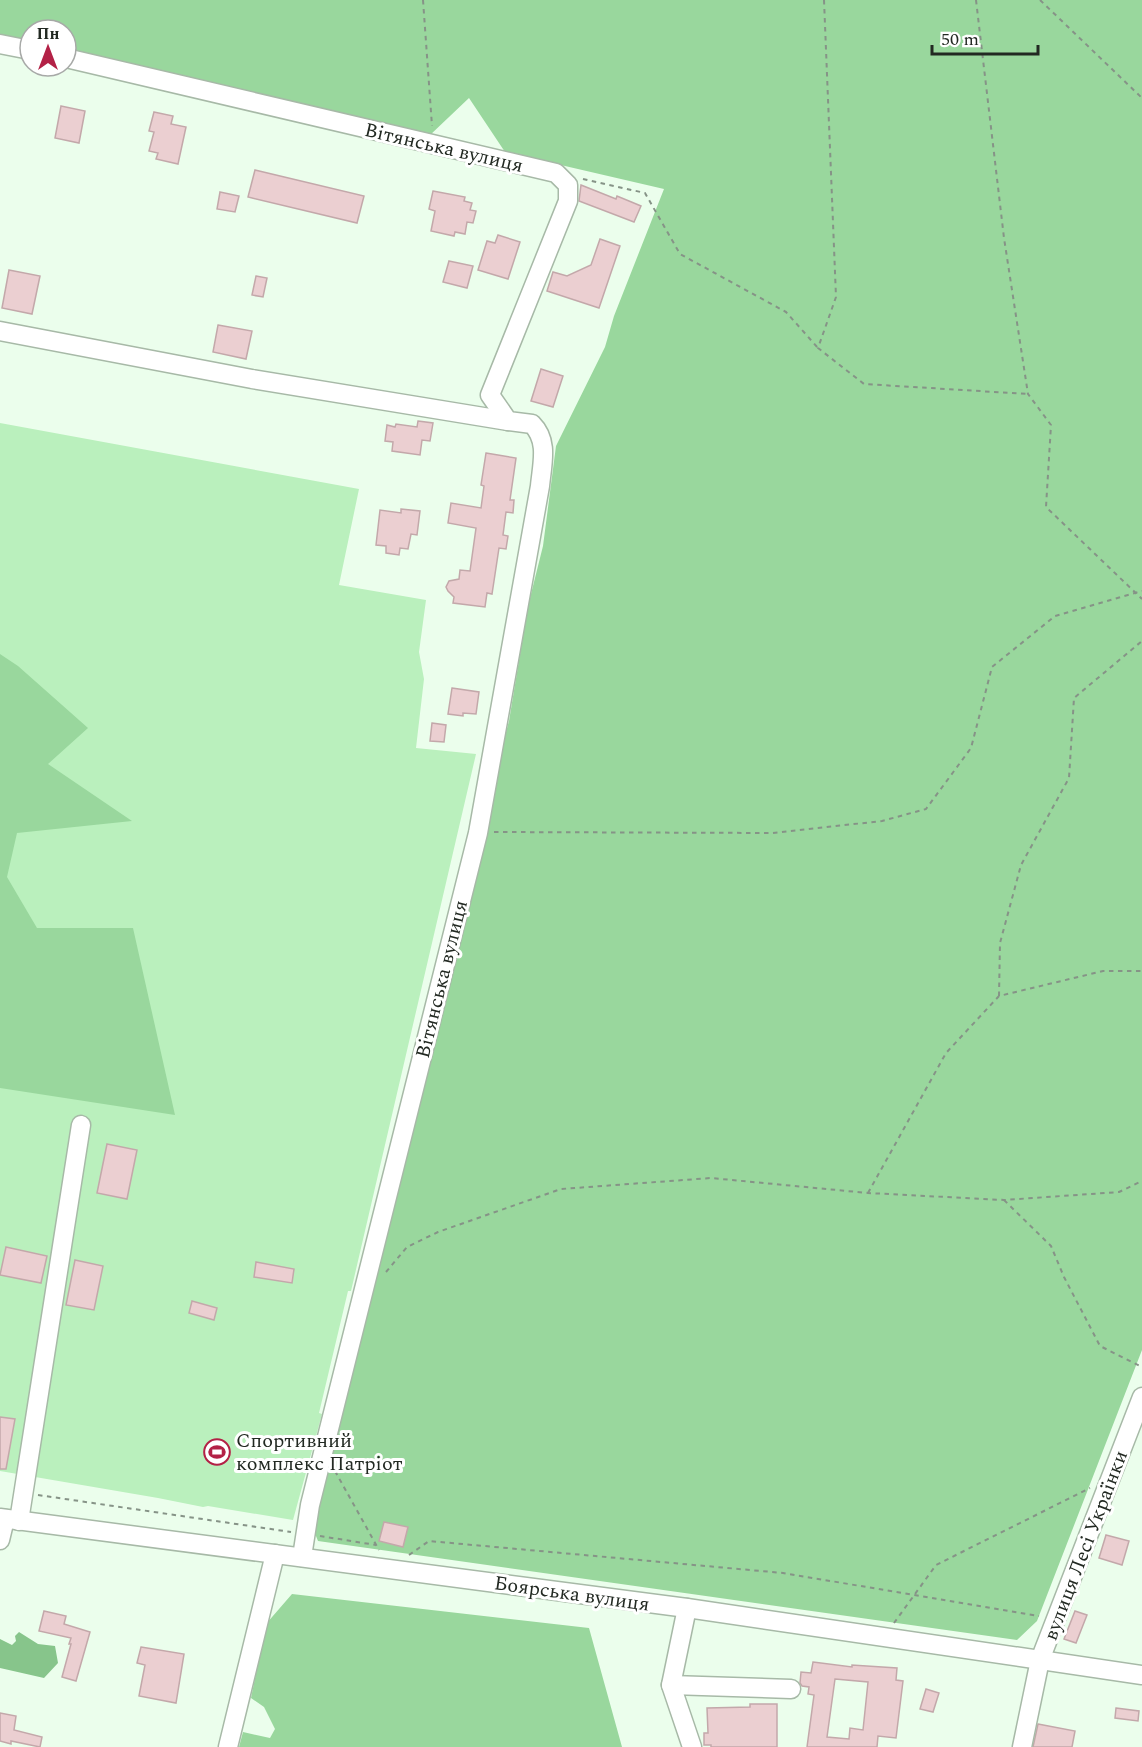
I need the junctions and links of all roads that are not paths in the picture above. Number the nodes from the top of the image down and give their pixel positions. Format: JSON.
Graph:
{"nodes":[{"id":1,"x":0,"y":44,"type":"edge"},
{"id":2,"x":18,"y":48,"type":"edge"},
{"id":3,"x":78,"y":61,"type":"edge"},
{"id":4,"x":0,"y":331,"type":"edge"},
{"id":5,"x":508,"y":421,"type":"junction"},
{"id":6,"x":81,"y":1125,"type":"dead end"},
{"id":7,"x":1142,"y":1397,"type":"edge"},
{"id":8,"x":8,"y":1520,"type":"edge"},
{"id":9,"x":0,"y":1540,"type":"edge"},
{"id":10,"x":275,"y":1554,"type":"junction"},
{"id":11,"x":302,"y":1557,"type":"junction"},
{"id":12,"x":687,"y":1608,"type":"junction"},
{"id":13,"x":1040,"y":1660,"type":"junction"},
{"id":14,"x":1142,"y":1675,"type":"edge"},
{"id":15,"x":671,"y":1685,"type":"junction"},
{"id":16,"x":791,"y":1689,"type":"dead end"},
{"id":17,"x":228,"y":1747,"type":"edge"},
{"id":18,"x":693,"y":1747,"type":"edge"},
{"id":19,"x":1022,"y":1747,"type":"edge"}],
"edges":[{"from":1,"to":2,"type":"street"},
{"from":3,"to":5,"type":"street","name":"Вітянська вулиця"},
{"from":4,"to":5,"type":"street","name":"Вітянська вулиця"},
{"from":5,"to":11,"type":"street","name":"Вітянська вулиця"},
{"from":6,"to":8,"type":"street"},
{"from":7,"to":13,"type":"street","name":"вулиця Лесі Українки"},
{"from":8,"to":9,"type":"street"},
{"from":8,"to":10,"type":"street","name":"Боярська вулиця"},
{"from":10,"to":11,"type":"street","name":"Боярська вулиця"},
{"from":10,"to":17,"type":"street"},
{"from":11,"to":12,"type":"street","name":"Боярська вулиця"},
{"from":12,"to":13,"type":"street","name":"Боярська вулиця"},
{"from":12,"to":15,"type":"street"},
{"from":13,"to":14,"type":"street","name":"Боярська вулиця"},
{"from":13,"to":19,"type":"street","name":"вулиця Лесі Українки"},
{"from":15,"to":16,"type":"street"},
{"from":15,"to":18,"type":"street"}]}
